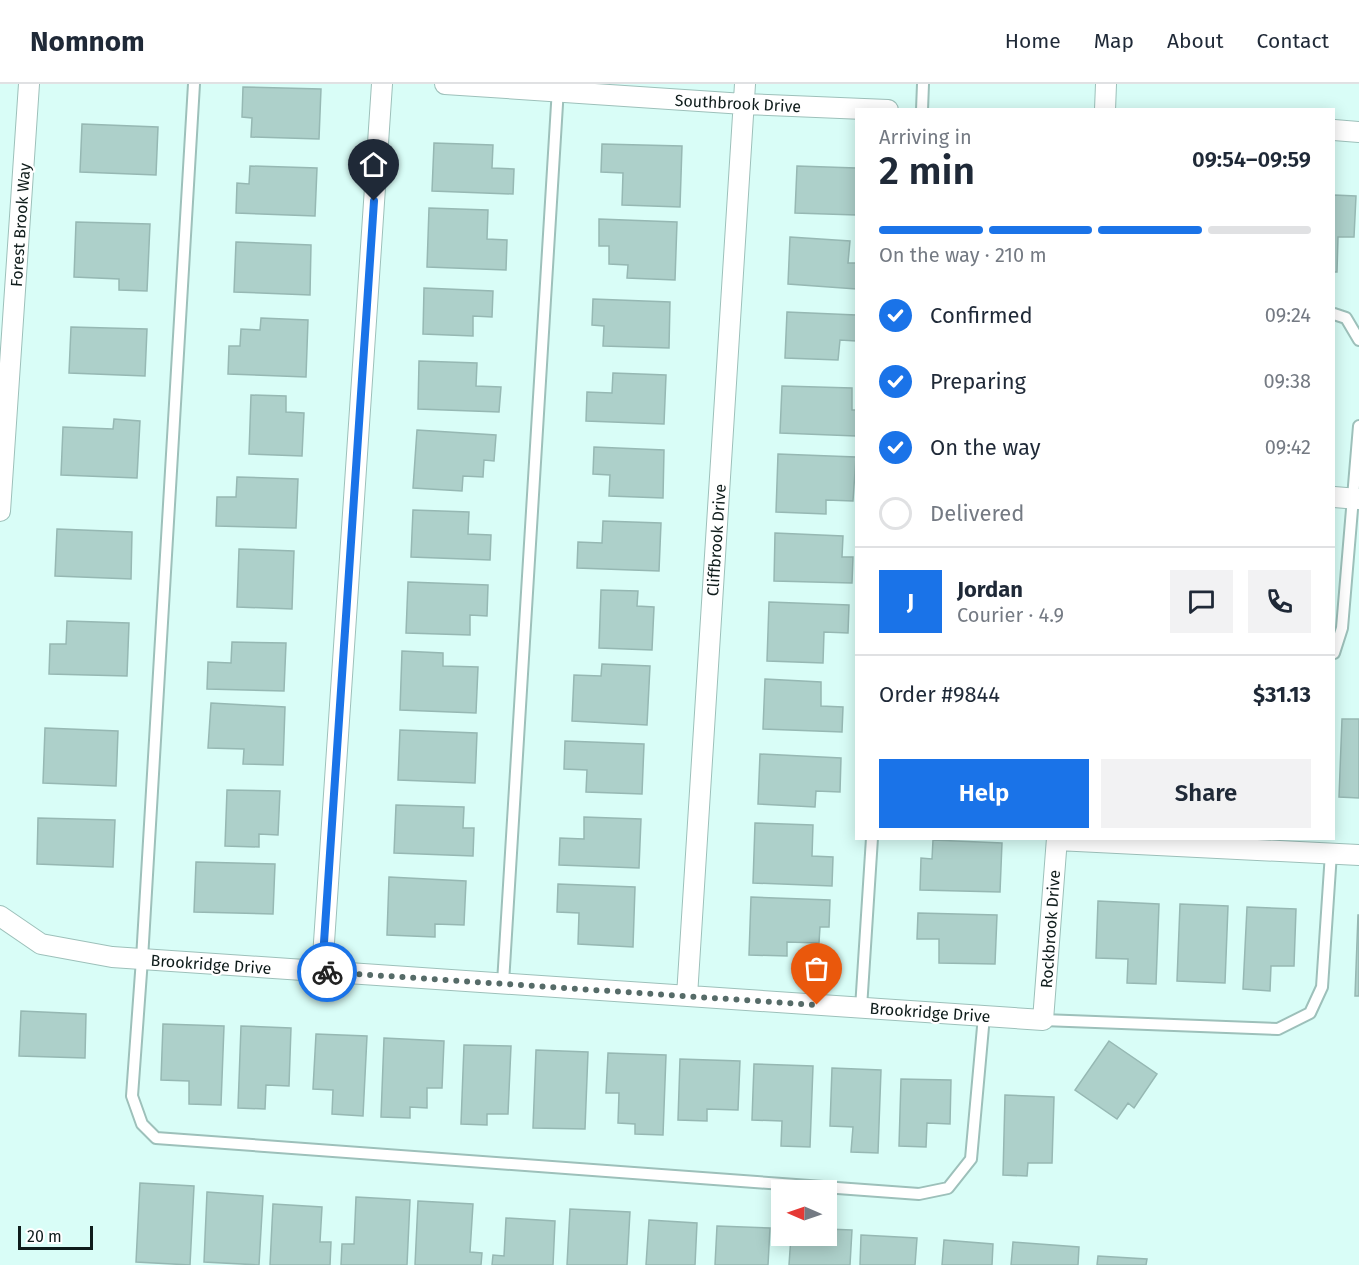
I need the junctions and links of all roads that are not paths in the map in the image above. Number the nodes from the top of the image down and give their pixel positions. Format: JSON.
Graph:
{"nodes":[{"id":1,"x":29,"y":84,"type":"edge"},
{"id":2,"x":194,"y":84,"type":"edge"},
{"id":3,"x":382,"y":84,"type":"edge"},
{"id":4,"x":445,"y":84,"type":"edge"},
{"id":5,"x":745,"y":84,"type":"edge"},
{"id":6,"x":923,"y":84,"type":"edge"},
{"id":7,"x":1106,"y":84,"type":"edge"},
{"id":8,"x":558,"y":88,"type":"edge"},
{"id":9,"x":744,"y":104,"type":"junction"},
{"id":10,"x":922,"y":108,"type":"edge"},
{"id":11,"x":1105,"y":108,"type":"edge"},
{"id":12,"x":855,"y":109,"type":"edge"},
{"id":13,"x":1335,"y":130,"type":"edge"},
{"id":14,"x":1359,"y":132,"type":"edge"},
{"id":15,"x":1335,"y":314,"type":"edge"},
{"id":16,"x":1359,"y":340,"type":"edge"},
{"id":17,"x":1359,"y":426,"type":"edge"},
{"id":18,"x":1348,"y":498,"type":"edge"},
{"id":19,"x":0,"y":511,"type":"edge"},
{"id":20,"x":1335,"y":649,"type":"edge"},
{"id":21,"x":872,"y":840,"type":"edge"},
{"id":22,"x":1057,"y":840,"type":"edge"},
{"id":23,"x":1077,"y":840,"type":"edge"},
{"id":24,"x":1331,"y":853,"type":"junction"},
{"id":25,"x":1359,"y":855,"type":"edge"},
{"id":26,"x":0,"y":916,"type":"edge"},
{"id":27,"x":142,"y":959,"type":"junction"},
{"id":28,"x":322,"y":972,"type":"junction"},
{"id":29,"x":503,"y":984,"type":"junction"},
{"id":30,"x":687,"y":996,"type":"junction"},
{"id":31,"x":861,"y":1008,"type":"junction"},
{"id":32,"x":984,"y":1016,"type":"junction"},
{"id":33,"x":1043,"y":1020,"type":"junction"}],
"edges":[{"from":1,"to":19,"type":"street","name":"Forest Brook Way"},
{"from":2,"to":27,"type":"lane"},
{"from":3,"to":28,"type":"street"},
{"from":4,"to":8,"type":"street","name":"Southbrook Drive"},
{"from":5,"to":9,"type":"street","name":"Cliffbrook Drive"},
{"from":6,"to":10,"type":"lane"},
{"from":7,"to":11,"type":"street"},
{"from":8,"to":9,"type":"street","name":"Southbrook Drive"},
{"from":8,"to":29,"type":"lane"},
{"from":9,"to":12,"type":"street","name":"Southbrook Drive"},
{"from":9,"to":30,"type":"street","name":"Cliffbrook Drive"},
{"from":13,"to":14,"type":"street"},
{"from":15,"to":16,"type":"lane"},
{"from":17,"to":18,"type":"lane"},
{"from":18,"to":20,"type":"lane"},
{"from":21,"to":31,"type":"lane"},
{"from":22,"to":33,"type":"street","name":"Rockbrook Drive"},
{"from":23,"to":24,"type":"street"},
{"from":24,"to":25,"type":"street"},
{"from":24,"to":33,"type":"lane"},
{"from":26,"to":27,"type":"street","name":"Brookridge Drive"},
{"from":27,"to":28,"type":"street","name":"Brookridge Drive"},
{"from":27,"to":32,"type":"lane"},
{"from":28,"to":29,"type":"street","name":"Brookridge Drive"},
{"from":29,"to":30,"type":"street","name":"Brookridge Drive"},
{"from":30,"to":31,"type":"street","name":"Brookridge Drive"},
{"from":31,"to":32,"type":"street","name":"Brookridge Drive"},
{"from":32,"to":33,"type":"street","name":"Brookridge Drive"}]}
